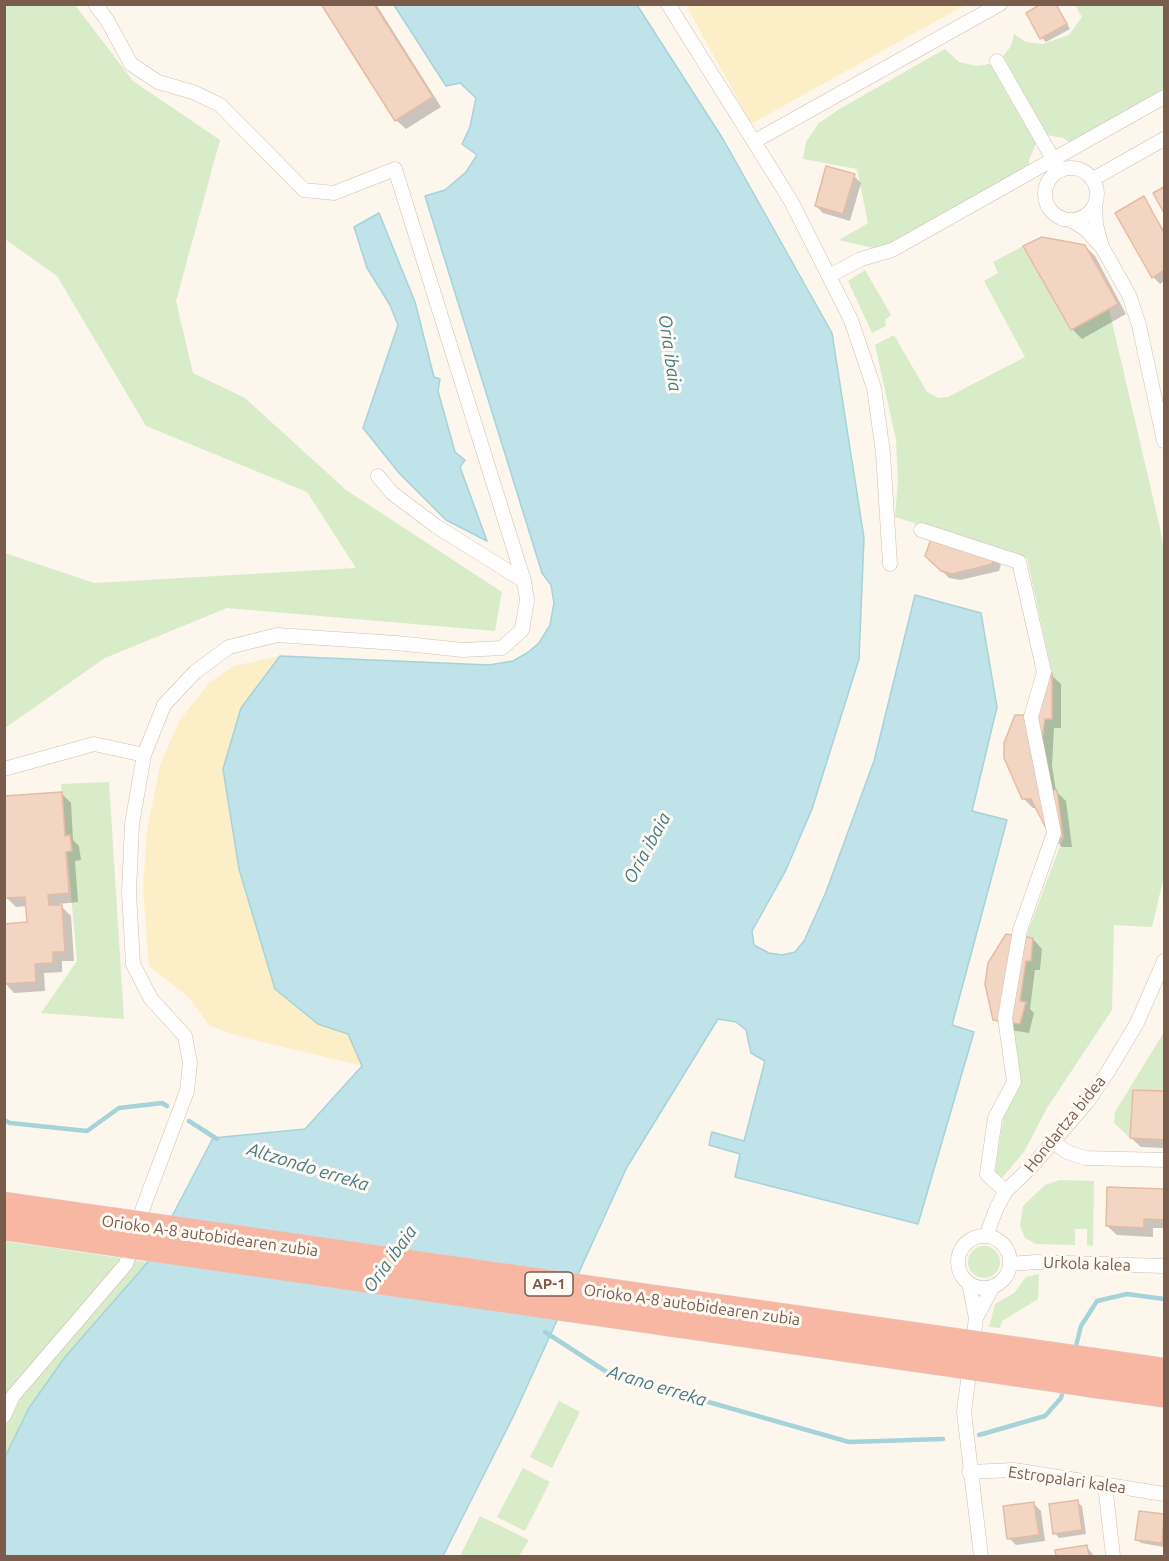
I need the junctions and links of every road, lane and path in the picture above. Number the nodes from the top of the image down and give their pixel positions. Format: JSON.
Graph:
{"nodes":[{"id":1,"x":95,"y":4,"type":"edge"},
{"id":2,"x":668,"y":4,"type":"edge"},
{"id":3,"x":1000,"y":4,"type":"edge"},
{"id":4,"x":996,"y":61,"type":"dead end"},
{"id":5,"x":1164,"y":97,"type":"edge"},
{"id":6,"x":1164,"y":139,"type":"edge"},
{"id":7,"x":755,"y":141,"type":"junction"},
{"id":8,"x":1056,"y":164,"type":"junction"},
{"id":9,"x":1093,"y":179,"type":"junction"},
{"id":10,"x":1095,"y":205,"type":"junction"},
{"id":11,"x":1071,"y":220,"type":"junction"},
{"id":12,"x":1102,"y":247,"type":"junction"},
{"id":13,"x":829,"y":276,"type":"junction"},
{"id":14,"x":1164,"y":441,"type":"edge"},
{"id":15,"x":378,"y":476,"type":"dead end"},
{"id":16,"x":921,"y":530,"type":"dead end"},
{"id":17,"x":890,"y":564,"type":"dead end"},
{"id":18,"x":525,"y":581,"type":"junction"},
{"id":19,"x":144,"y":755,"type":"junction"},
{"id":20,"x":4,"y":769,"type":"edge"},
{"id":21,"x":1164,"y":961,"type":"edge"},
{"id":22,"x":1053,"y":1142,"type":"junction"},
{"id":23,"x":1164,"y":1160,"type":"edge"},
{"id":24,"x":1000,"y":1186,"type":"dead end"},
{"id":25,"x":4,"y":1205,"type":"edge"},
{"id":26,"x":4,"y":1227,"type":"edge"},
{"id":27,"x":991,"y":1237,"type":"junction"},
{"id":28,"x":1010,"y":1264,"type":"junction"},
{"id":29,"x":1164,"y":1266,"type":"edge"},
{"id":30,"x":969,"y":1283,"type":"junction"},
{"id":31,"x":993,"y":1286,"type":"junction"},
{"id":32,"x":976,"y":1318,"type":"junction"},
{"id":33,"x":1164,"y":1371,"type":"edge"},
{"id":34,"x":1092,"y":1372,"type":"junction"},
{"id":35,"x":1164,"y":1394,"type":"edge"},
{"id":36,"x":4,"y":1416,"type":"edge"},
{"id":37,"x":969,"y":1472,"type":"junction"},
{"id":38,"x":1105,"y":1485,"type":"junction"},
{"id":39,"x":1164,"y":1494,"type":"edge"},
{"id":40,"x":981,"y":1557,"type":"edge"},
{"id":41,"x":1113,"y":1557,"type":"edge"}],
"edges":[{"from":1,"to":18,"type":"street"},
{"from":2,"to":7,"type":"street"},
{"from":3,"to":7,"type":"street"},
{"from":4,"to":8,"type":"street"},
{"from":5,"to":8,"type":"street"},
{"from":6,"to":9,"type":"street"},
{"from":7,"to":13,"type":"street"},
{"from":8,"to":9,"type":"street"},
{"from":8,"to":11,"type":"street"},
{"from":8,"to":13,"type":"street"},
{"from":9,"to":10,"type":"street"},
{"from":10,"to":11,"type":"street"},
{"from":10,"to":12,"type":"street"},
{"from":11,"to":12,"type":"street"},
{"from":12,"to":14,"type":"street"},
{"from":13,"to":17,"type":"street"},
{"from":15,"to":18,"type":"street"},
{"from":16,"to":24,"type":"street"},
{"from":18,"to":19,"type":"street"},
{"from":19,"to":20,"type":"street"},
{"from":19,"to":36,"type":"street"},
{"from":21,"to":22,"type":"street","name":"Hondartza bidea"},
{"from":22,"to":23,"type":"street"},
{"from":22,"to":27,"type":"street","name":"Hondartza bidea"},
{"from":25,"to":34,"type":"highway","name":"Orioko A-8 autobidearen zubia","number":"AP-1","bridge":true},
{"from":26,"to":34,"type":"highway","name":"Orioko A-8 autobidearen zubia","number":"AP-1","bridge":true},
{"from":27,"to":28,"type":"street"},
{"from":27,"to":30,"type":"street"},
{"from":28,"to":29,"type":"street","name":"Urkola kalea"},
{"from":28,"to":31,"type":"street"},
{"from":30,"to":31,"type":"street"},
{"from":30,"to":32,"type":"street"},
{"from":31,"to":32,"type":"street"},
{"from":32,"to":37,"type":"street"},
{"from":33,"to":34,"type":"highway","number":"AP-1"},
{"from":34,"to":35,"type":"highway","number":"AP-1"},
{"from":37,"to":38,"type":"street","name":"Estropalari kalea"},
{"from":37,"to":40,"type":"street"},
{"from":38,"to":39,"type":"street","name":"Estropalari kalea"},
{"from":38,"to":41,"type":"street"}]}
